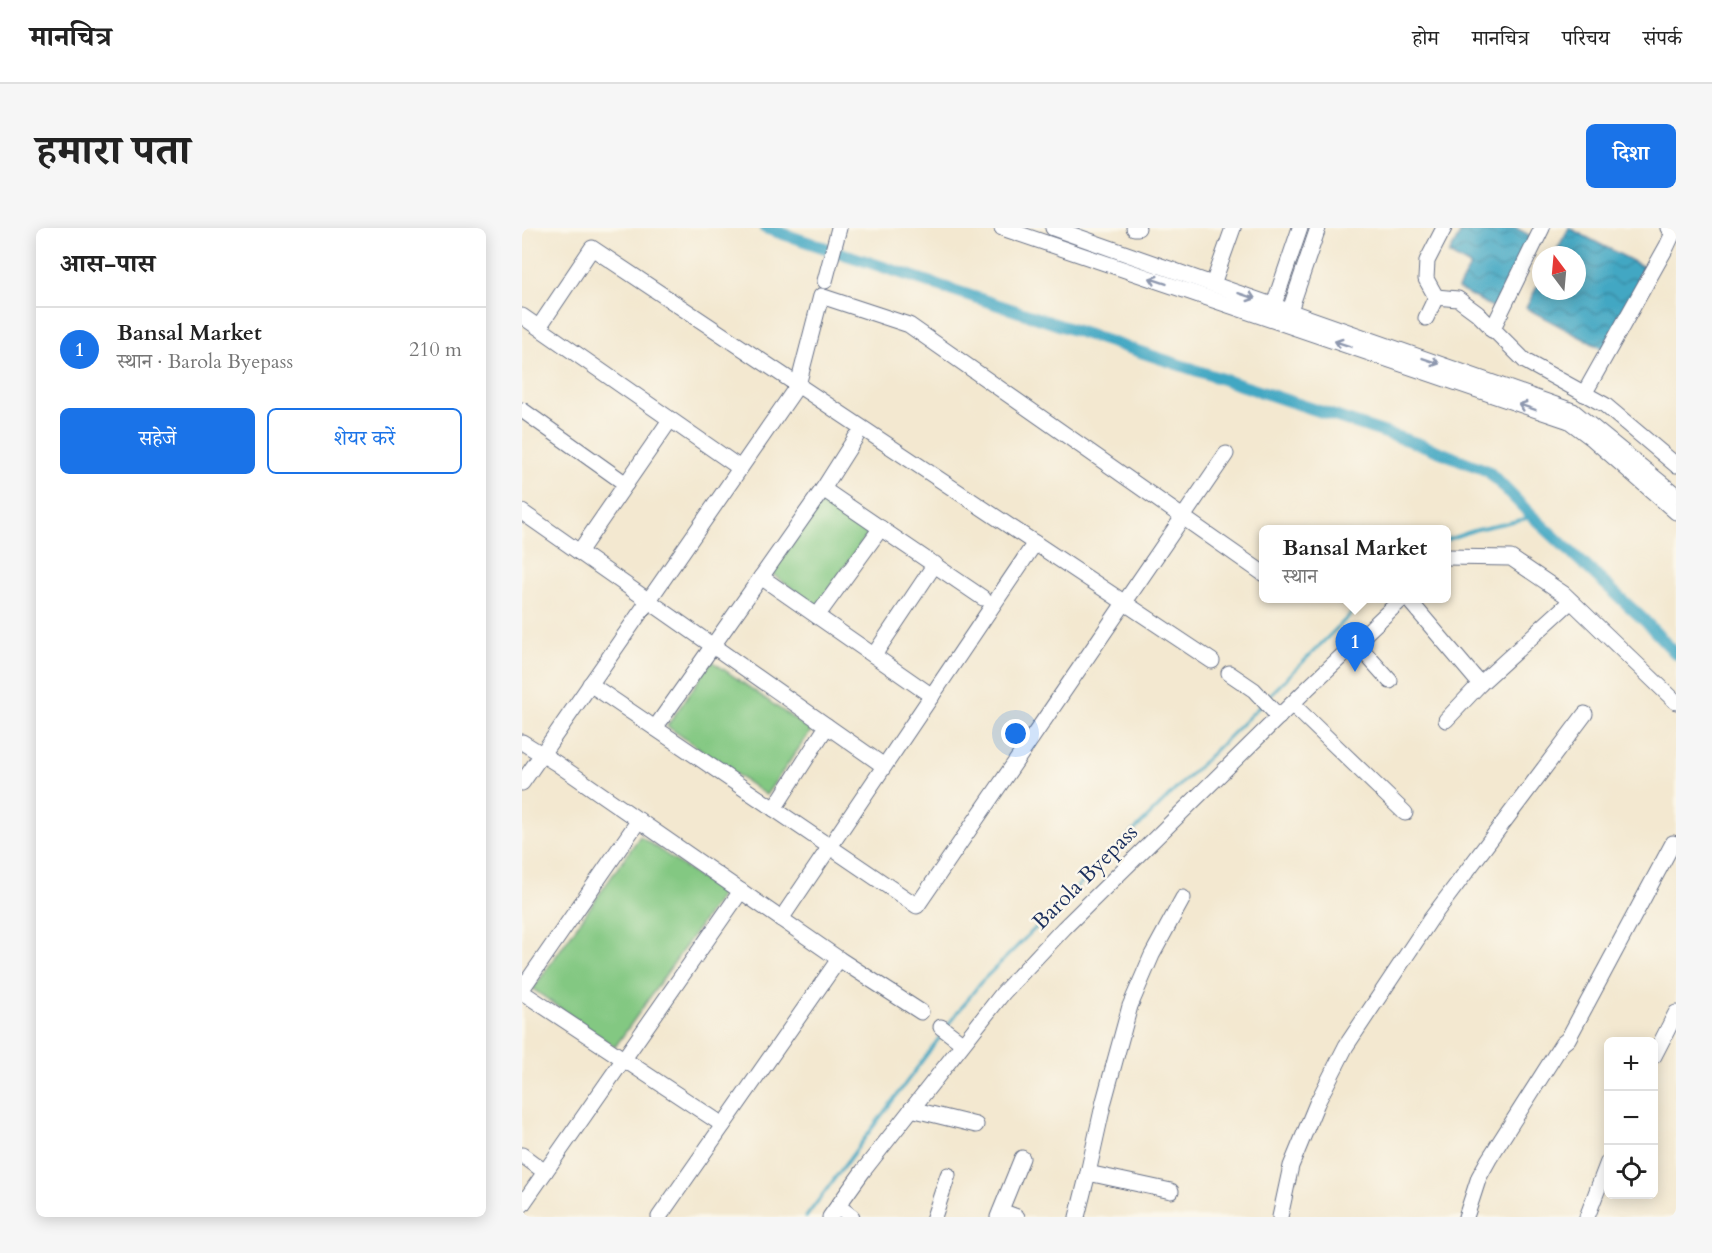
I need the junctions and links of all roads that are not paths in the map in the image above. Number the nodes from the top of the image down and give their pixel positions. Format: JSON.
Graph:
{"nodes":[{"id":1,"x":839,"y":228,"type":"edge"},
{"id":2,"x":1002,"y":228,"type":"edge"},
{"id":3,"x":1053,"y":228,"type":"edge"},
{"id":4,"x":1233,"y":228,"type":"edge"},
{"id":5,"x":1300,"y":228,"type":"edge"},
{"id":6,"x":1318,"y":228,"type":"edge"},
{"id":7,"x":1444,"y":228,"type":"edge"},
{"id":8,"x":1541,"y":228,"type":"edge"},
{"id":9,"x":1668,"y":228,"type":"edge"},
{"id":10,"x":1074,"y":231,"type":"edge"},
{"id":11,"x":1095,"y":235,"type":"edge"},
{"id":12,"x":1672,"y":248,"type":"edge"},
{"id":13,"x":825,"y":282,"type":"dead end"},
{"id":14,"x":1213,"y":284,"type":"junction"},
{"id":15,"x":1436,"y":297,"type":"junction"},
{"id":16,"x":1271,"y":312,"type":"junction"},
{"id":17,"x":522,"y":316,"type":"edge"},
{"id":18,"x":1287,"y":318,"type":"junction"},
{"id":19,"x":1426,"y":318,"type":"dead end"},
{"id":20,"x":539,"y":327,"type":"junction"},
{"id":21,"x":1492,"y":330,"type":"junction"},
{"id":22,"x":798,"y":385,"type":"junction"},
{"id":23,"x":1584,"y":394,"type":"junction"},
{"id":24,"x":522,"y":410,"type":"edge"},
{"id":25,"x":670,"y":420,"type":"junction"},
{"id":26,"x":856,"y":437,"type":"dead end"},
{"id":27,"x":1662,"y":453,"type":"junction"},
{"id":28,"x":1226,"y":454,"type":"dead end"},
{"id":29,"x":1676,"y":465,"type":"edge"},
{"id":30,"x":740,"y":468,"type":"junction"},
{"id":31,"x":1646,"y":470,"type":"junction"},
{"id":32,"x":626,"y":484,"type":"junction"},
{"id":33,"x":823,"y":489,"type":"junction"},
{"id":34,"x":1676,"y":495,"type":"edge"},
{"id":35,"x":522,"y":512,"type":"edge"},
{"id":36,"x":1676,"y":512,"type":"edge"},
{"id":37,"x":1182,"y":518,"type":"junction"},
{"id":38,"x":881,"y":528,"type":"junction"},
{"id":39,"x":1035,"y":543,"type":"junction"},
{"id":40,"x":579,"y":552,"type":"junction"},
{"id":41,"x":1451,"y":556,"type":"edge"},
{"id":42,"x":935,"y":564,"type":"junction"},
{"id":43,"x":1259,"y":571,"type":"edge"},
{"id":44,"x":761,"y":577,"type":"junction"},
{"id":45,"x":983,"y":598,"type":"dead end"},
{"id":46,"x":648,"y":600,"type":"junction"},
{"id":47,"x":1571,"y":601,"type":"junction"},
{"id":48,"x":1124,"y":603,"type":"junction"},
{"id":49,"x":1400,"y":603,"type":"edge"},
{"id":50,"x":1409,"y":603,"type":"edge"},
{"id":51,"x":818,"y":616,"type":"junction"},
{"id":52,"x":1356,"y":643,"type":"junction"},
{"id":53,"x":713,"y":646,"type":"junction"},
{"id":54,"x":874,"y":655,"type":"junction"},
{"id":55,"x":1212,"y":661,"type":"dead end"},
{"id":56,"x":1229,"y":673,"type":"dead end"},
{"id":57,"x":1389,"y":681,"type":"dead end"},
{"id":58,"x":590,"y":684,"type":"junction"},
{"id":59,"x":1480,"y":684,"type":"junction"},
{"id":60,"x":932,"y":696,"type":"junction"},
{"id":61,"x":1676,"y":702,"type":"edge"},
{"id":62,"x":1292,"y":704,"type":"junction"},
{"id":63,"x":1276,"y":713,"type":"junction"},
{"id":64,"x":1585,"y":714,"type":"dead end"},
{"id":65,"x":1446,"y":720,"type":"dead end"},
{"id":66,"x":827,"y":726,"type":"junction"},
{"id":67,"x":655,"y":728,"type":"junction"},
{"id":68,"x":522,"y":742,"type":"edge"},
{"id":69,"x":542,"y":754,"type":"junction"},
{"id":70,"x":884,"y":766,"type":"junction"},
{"id":71,"x":522,"y":783,"type":"edge"},
{"id":72,"x":774,"y":809,"type":"junction"},
{"id":73,"x":1405,"y":813,"type":"dead end"},
{"id":74,"x":639,"y":820,"type":"junction"},
{"id":75,"x":1676,"y":844,"type":"edge"},
{"id":76,"x":830,"y":846,"type":"junction"},
{"id":77,"x":741,"y":891,"type":"junction"},
{"id":78,"x":1183,"y":898,"type":"dead end"},
{"id":79,"x":781,"y":919,"type":"junction"},
{"id":80,"x":839,"y":959,"type":"junction"},
{"id":81,"x":522,"y":990,"type":"edge"},
{"id":82,"x":921,"y":1012,"type":"dead end"},
{"id":83,"x":1676,"y":1013,"type":"edge"},
{"id":84,"x":941,"y":1027,"type":"dead end"},
{"id":85,"x":962,"y":1043,"type":"junction"},
{"id":86,"x":1658,"y":1047,"type":"edge"},
{"id":87,"x":624,"y":1059,"type":"junction"},
{"id":88,"x":911,"y":1109,"type":"junction"},
{"id":89,"x":723,"y":1125,"type":"junction"},
{"id":90,"x":976,"y":1125,"type":"dead end"},
{"id":91,"x":522,"y":1155,"type":"edge"},
{"id":92,"x":1022,"y":1158,"type":"dead end"},
{"id":93,"x":545,"y":1172,"type":"junction"},
{"id":94,"x":1604,"y":1172,"type":"edge"},
{"id":95,"x":1088,"y":1173,"type":"junction"},
{"id":96,"x":948,"y":1175,"type":"dead end"},
{"id":97,"x":1171,"y":1191,"type":"dead end"},
{"id":98,"x":522,"y":1205,"type":"edge"},
{"id":99,"x":834,"y":1212,"type":"edge"},
{"id":100,"x":1000,"y":1214,"type":"edge"},
{"id":101,"x":659,"y":1217,"type":"edge"},
{"id":102,"x":852,"y":1217,"type":"edge"},
{"id":103,"x":934,"y":1217,"type":"edge"},
{"id":104,"x":1017,"y":1217,"type":"edge"},
{"id":105,"x":1077,"y":1217,"type":"edge"},
{"id":106,"x":1280,"y":1217,"type":"edge"},
{"id":107,"x":1466,"y":1217,"type":"edge"},
{"id":108,"x":1587,"y":1217,"type":"edge"}],
"edges":[{"from":1,"to":13,"type":"street"},
{"from":16,"to":2,"type":"street","one_way":true},
{"from":3,"to":10,"type":"street"},
{"from":4,"to":14,"type":"street"},
{"from":5,"to":16,"type":"street"},
{"from":6,"to":18,"type":"street"},
{"from":7,"to":15,"type":"street"},
{"from":8,"to":21,"type":"street"},
{"from":9,"to":12,"type":"street"},
{"from":10,"to":11,"type":"street"},
{"from":11,"to":14,"type":"street"},
{"from":12,"to":23,"type":"street"},
{"from":14,"to":16,"type":"street","one_way":true},
{"from":15,"to":19,"type":"street"},
{"from":15,"to":21,"type":"street"},
{"from":16,"to":18,"type":"street"},
{"from":17,"to":20,"type":"street"},
{"from":18,"to":31,"type":"street","one_way":true},
{"from":36,"to":18,"type":"street","one_way":true},
{"from":20,"to":22,"type":"street"},
{"from":20,"to":25,"type":"street"},
{"from":21,"to":23,"type":"street"},
{"from":22,"to":30,"type":"street"},
{"from":22,"to":37,"type":"street"},
{"from":22,"to":39,"type":"street"},
{"from":23,"to":27,"type":"street"},
{"from":24,"to":32,"type":"street"},
{"from":25,"to":30,"type":"street"},
{"from":25,"to":32,"type":"street"},
{"from":26,"to":33,"type":"street"},
{"from":27,"to":29,"type":"street"},
{"from":27,"to":31,"type":"street"},
{"from":28,"to":37,"type":"street"},
{"from":30,"to":46,"type":"street"},
{"from":31,"to":34,"type":"street"},
{"from":32,"to":40,"type":"street"},
{"from":33,"to":38,"type":"street"},
{"from":33,"to":44,"type":"street"},
{"from":35,"to":40,"type":"street"},
{"from":37,"to":43,"type":"street"},
{"from":37,"to":48,"type":"street"},
{"from":38,"to":42,"type":"street"},
{"from":38,"to":51,"type":"street"},
{"from":39,"to":48,"type":"street"},
{"from":39,"to":60,"type":"street"},
{"from":40,"to":46,"type":"street"},
{"from":41,"to":47,"type":"street"},
{"from":42,"to":45,"type":"street"},
{"from":42,"to":54,"type":"street"},
{"from":44,"to":51,"type":"street"},
{"from":44,"to":53,"type":"street"},
{"from":46,"to":53,"type":"street"},
{"from":46,"to":58,"type":"street"},
{"from":47,"to":59,"type":"street"},
{"from":47,"to":61,"type":"street"},
{"from":48,"to":55,"type":"street"},
{"from":48,"to":76,"type":"street"},
{"from":49,"to":52,"type":"street","name":"Barola Byepass"},
{"from":50,"to":59,"type":"street"},
{"from":51,"to":54,"type":"street"},
{"from":52,"to":57,"type":"street"},
{"from":52,"to":62,"type":"street","name":"Barola Byepass"},
{"from":53,"to":66,"type":"street"},
{"from":53,"to":67,"type":"street"},
{"from":54,"to":60,"type":"street"},
{"from":56,"to":63,"type":"street"},
{"from":58,"to":67,"type":"street"},
{"from":58,"to":69,"type":"street"},
{"from":59,"to":65,"type":"street"},
{"from":60,"to":70,"type":"street"},
{"from":62,"to":63,"type":"street","name":"Barola Byepass"},
{"from":62,"to":73,"type":"street"},
{"from":63,"to":85,"type":"street","name":"Barola Byepass"},
{"from":64,"to":106,"type":"street"},
{"from":66,"to":70,"type":"street"},
{"from":66,"to":72,"type":"street"},
{"from":67,"to":72,"type":"street"},
{"from":68,"to":69,"type":"street"},
{"from":69,"to":71,"type":"street"},
{"from":69,"to":74,"type":"street"},
{"from":70,"to":76,"type":"street"},
{"from":72,"to":76,"type":"street"},
{"from":74,"to":77,"type":"street"},
{"from":74,"to":81,"type":"street"},
{"from":75,"to":107,"type":"street"},
{"from":76,"to":79,"type":"street"},
{"from":77,"to":79,"type":"street"},
{"from":77,"to":87,"type":"street"},
{"from":78,"to":95,"type":"street"},
{"from":79,"to":80,"type":"street"},
{"from":80,"to":82,"type":"street"},
{"from":80,"to":89,"type":"street"},
{"from":81,"to":87,"type":"street"},
{"from":83,"to":86,"type":"street"},
{"from":84,"to":85,"type":"street"},
{"from":85,"to":88,"type":"street","name":"Barola Byepass"},
{"from":87,"to":89,"type":"street"},
{"from":87,"to":93,"type":"street"},
{"from":88,"to":90,"type":"street"},
{"from":88,"to":99,"type":"street","name":"Barola Byepass"},
{"from":89,"to":101,"type":"street"},
{"from":91,"to":93,"type":"street"},
{"from":92,"to":100,"type":"street"},
{"from":93,"to":98,"type":"street"},
{"from":94,"to":108,"type":"street"},
{"from":95,"to":97,"type":"street"},
{"from":95,"to":105,"type":"street"},
{"from":96,"to":103,"type":"street"},
{"from":99,"to":102,"type":"street"},
{"from":100,"to":104,"type":"street"}]}
